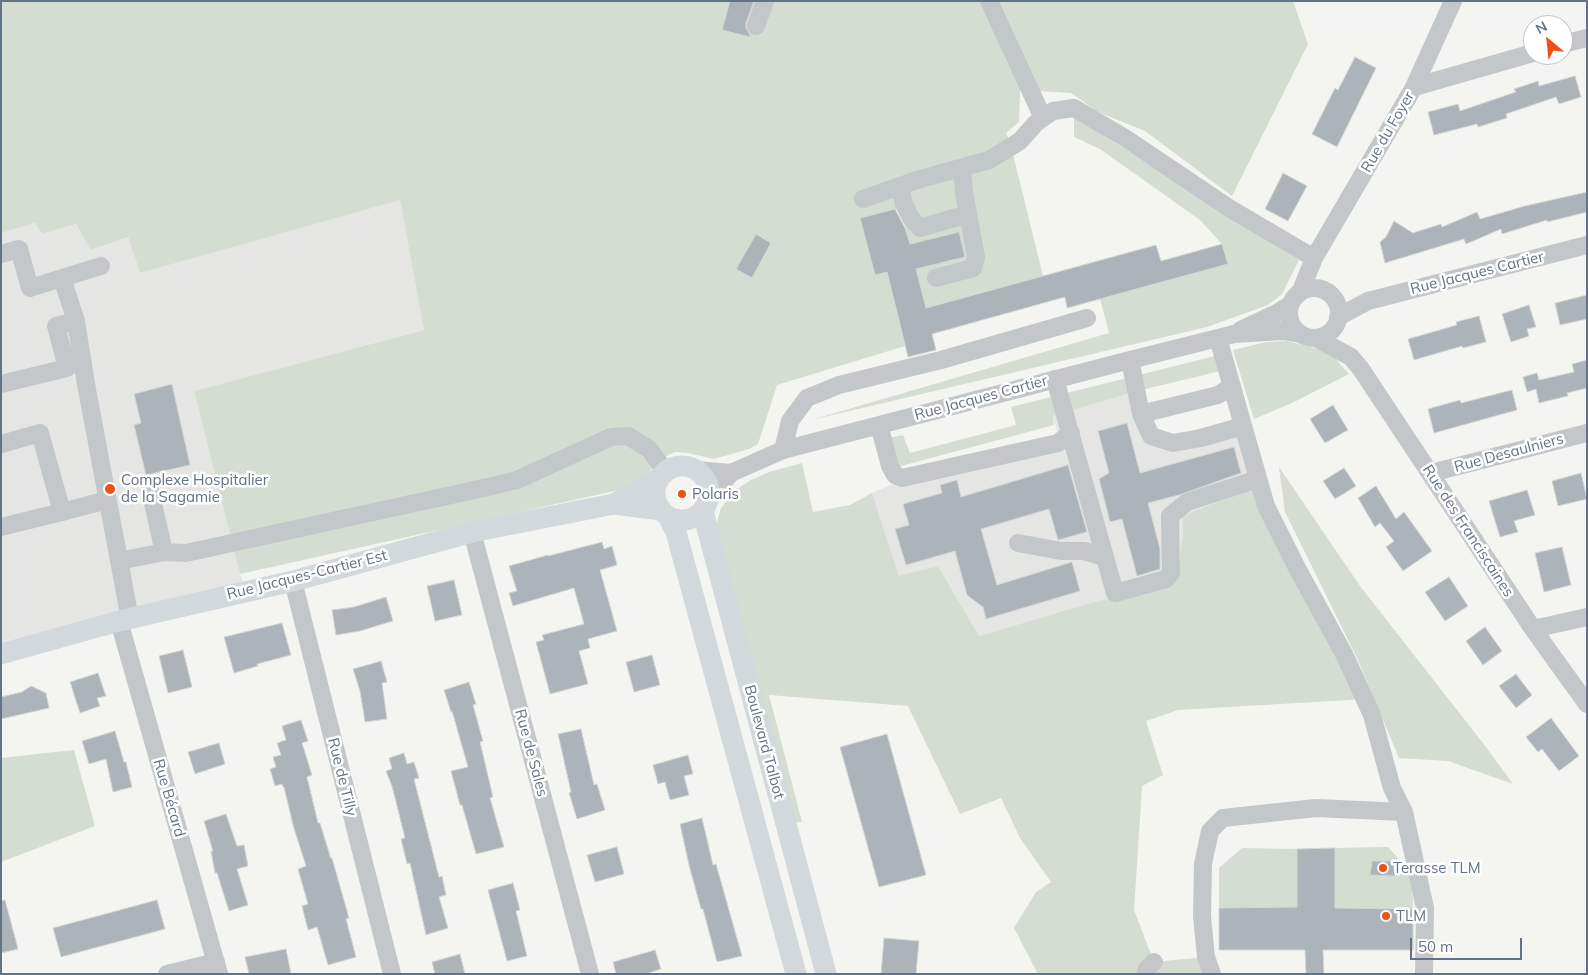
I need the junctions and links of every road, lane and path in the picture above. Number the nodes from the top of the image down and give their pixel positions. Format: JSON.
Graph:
{"nodes":[{"id":1,"x":765,"y":1,"type":"edge"},
{"id":2,"x":989,"y":1,"type":"edge"},
{"id":3,"x":1454,"y":1,"type":"edge"},
{"id":4,"x":756,"y":26,"type":"dead end"},
{"id":5,"x":1587,"y":38,"type":"edge"},
{"id":6,"x":1573,"y":42,"type":"edge"},
{"id":7,"x":1523,"y":56,"type":"edge"},
{"id":8,"x":1414,"y":87,"type":"junction"},
{"id":9,"x":1043,"y":118,"type":"junction"},
{"id":10,"x":962,"y":169,"type":"junction"},
{"id":11,"x":900,"y":186,"type":"junction"},
{"id":12,"x":863,"y":199,"type":"dead end"},
{"id":13,"x":968,"y":214,"type":"junction"},
{"id":14,"x":1587,"y":245,"type":"edge"},
{"id":15,"x":1,"y":254,"type":"edge"},
{"id":16,"x":1314,"y":258,"type":"junction"},
{"id":17,"x":101,"y":266,"type":"dead end"},
{"id":18,"x":62,"y":278,"type":"junction"},
{"id":19,"x":936,"y":278,"type":"dead end"},
{"id":20,"x":1326,"y":292,"type":"junction"},
{"id":21,"x":1295,"y":299,"type":"junction"},
{"id":22,"x":1368,"y":301,"type":"junction"},
{"id":23,"x":1087,"y":318,"type":"dead end"},
{"id":24,"x":1338,"y":320,"type":"junction"},
{"id":25,"x":76,"y":321,"type":"junction"},
{"id":26,"x":1226,"y":336,"type":"junction"},
{"id":27,"x":1308,"y":336,"type":"junction"},
{"id":28,"x":1351,"y":357,"type":"junction"},
{"id":29,"x":1130,"y":360,"type":"junction"},
{"id":30,"x":1055,"y":379,"type":"junction"},
{"id":31,"x":1,"y":384,"type":"edge"},
{"id":32,"x":1232,"y":386,"type":"junction"},
{"id":33,"x":1141,"y":414,"type":"junction"},
{"id":34,"x":879,"y":425,"type":"junction"},
{"id":35,"x":1243,"y":426,"type":"junction"},
{"id":36,"x":1071,"y":433,"type":"junction"},
{"id":37,"x":1587,"y":433,"type":"edge"},
{"id":38,"x":1,"y":444,"type":"edge"},
{"id":39,"x":783,"y":450,"type":"junction"},
{"id":40,"x":696,"y":470,"type":"junction"},
{"id":41,"x":731,"y":473,"type":"junction"},
{"id":42,"x":1431,"y":473,"type":"junction"},
{"id":43,"x":663,"y":475,"type":"junction"},
{"id":44,"x":1258,"y":478,"type":"junction"},
{"id":45,"x":150,"y":490,"type":"dead end"},
{"id":46,"x":107,"y":500,"type":"junction"},
{"id":47,"x":614,"y":504,"type":"junction"},
{"id":48,"x":705,"y":505,"type":"junction"},
{"id":49,"x":62,"y":512,"type":"junction"},
{"id":50,"x":665,"y":513,"type":"junction"},
{"id":51,"x":1,"y":528,"type":"edge"},
{"id":52,"x":472,"y":532,"type":"junction"},
{"id":53,"x":1018,"y":543,"type":"dead end"},
{"id":54,"x":164,"y":552,"type":"junction"},
{"id":55,"x":1105,"y":557,"type":"junction"},
{"id":56,"x":119,"y":562,"type":"junction"},
{"id":57,"x":293,"y":581,"type":"junction"},
{"id":58,"x":1587,"y":617,"type":"edge"},
{"id":59,"x":125,"y":620,"type":"junction"},
{"id":60,"x":1533,"y":629,"type":"junction"},
{"id":61,"x":1,"y":654,"type":"edge"},
{"id":62,"x":1587,"y":704,"type":"edge"},
{"id":63,"x":1404,"y":812,"type":"junction"},
{"id":64,"x":218,"y":968,"type":"edge"},
{"id":65,"x":167,"y":974,"type":"edge"},
{"id":66,"x":392,"y":974,"type":"edge"},
{"id":67,"x":590,"y":974,"type":"edge"},
{"id":68,"x":796,"y":974,"type":"edge"},
{"id":69,"x":826,"y":974,"type":"edge"},
{"id":70,"x":1212,"y":974,"type":"edge"},
{"id":71,"x":1424,"y":974,"type":"edge"}],
"edges":[{"from":1,"to":4,"type":"street"},
{"from":2,"to":9,"type":"street"},
{"from":3,"to":8,"type":"street","name":"Rue du Foyer"},
{"from":5,"to":6,"type":"street"},
{"from":7,"to":8,"type":"street"},
{"from":8,"to":16,"type":"street","name":"Rue du Foyer"},
{"from":9,"to":10,"type":"street"},
{"from":9,"to":16,"type":"street"},
{"from":10,"to":11,"type":"street"},
{"from":10,"to":13,"type":"street"},
{"from":11,"to":12,"type":"street"},
{"from":11,"to":13,"type":"street"},
{"from":13,"to":19,"type":"street"},
{"from":14,"to":22,"type":"street","name":"Rue Jacques Cartier"},
{"from":15,"to":18,"type":"street"},
{"from":16,"to":20,"type":"street"},
{"from":16,"to":21,"type":"street","name":"Rue du Foyer"},
{"from":17,"to":18,"type":"street"},
{"from":18,"to":25,"type":"street","name":"Rue Bécard"},
{"from":20,"to":21,"type":"street"},
{"from":20,"to":22,"type":"street","name":"Rue Jacques Cartier"},
{"from":20,"to":24,"type":"street"},
{"from":21,"to":26,"type":"street","name":"Rue Jacques Cartier"},
{"from":21,"to":27,"type":"street"},
{"from":22,"to":24,"type":"street","name":"Rue Jacques Cartier"},
{"from":23,"to":39,"type":"street"},
{"from":24,"to":27,"type":"street"},
{"from":24,"to":28,"type":"street","name":"Rue des Franciscaines"},
{"from":25,"to":31,"type":"street"},
{"from":25,"to":46,"type":"street","name":"Rue Bécard"},
{"from":26,"to":27,"type":"street","name":"Rue Jacques Cartier"},
{"from":26,"to":29,"type":"street","name":"Rue Jacques Cartier"},
{"from":26,"to":32,"type":"street"},
{"from":27,"to":28,"type":"street","name":"Rue des Franciscaines"},
{"from":28,"to":42,"type":"street","name":"Rue des Franciscaines"},
{"from":29,"to":30,"type":"street","name":"Rue Jacques Cartier"},
{"from":29,"to":33,"type":"street"},
{"from":30,"to":34,"type":"street","name":"Rue Jacques Cartier"},
{"from":30,"to":36,"type":"street"},
{"from":32,"to":33,"type":"street"},
{"from":32,"to":35,"type":"street"},
{"from":33,"to":35,"type":"street"},
{"from":34,"to":36,"type":"street"},
{"from":34,"to":39,"type":"street","name":"Rue Jacques Cartier"},
{"from":35,"to":44,"type":"street"},
{"from":36,"to":55,"type":"street"},
{"from":37,"to":42,"type":"street","name":"Rue Desaulniers"},
{"from":38,"to":49,"type":"street"},
{"from":39,"to":41,"type":"street","name":"Rue Jacques Cartier"},
{"from":40,"to":41,"type":"street","name":"Rue Jacques Cartier"},
{"from":40,"to":43,"type":"main road"},
{"from":40,"to":48,"type":"main road"},
{"from":41,"to":48,"type":"street","name":"Rue Jacques Cartier"},
{"from":42,"to":60,"type":"street","name":"Rue des Franciscaines"},
{"from":43,"to":47,"type":"main road","name":"Rue Jacques-Cartier Est"},
{"from":43,"to":50,"type":"main road"},
{"from":43,"to":54,"type":"street"},
{"from":44,"to":55,"type":"street"},
{"from":44,"to":63,"type":"street"},
{"from":45,"to":54,"type":"street"},
{"from":46,"to":49,"type":"street"},
{"from":46,"to":56,"type":"street","name":"Rue Bécard"},
{"from":47,"to":50,"type":"main road","name":"Rue Jacques-Cartier Est"},
{"from":47,"to":52,"type":"main road","name":"Rue Jacques-Cartier Est"},
{"from":48,"to":50,"type":"main road"},
{"from":48,"to":69,"type":"main road","name":"Boulevard Talbot"},
{"from":49,"to":51,"type":"street"},
{"from":50,"to":68,"type":"main road","name":"Boulevard Talbot"},
{"from":52,"to":57,"type":"main road","name":"Rue Jacques-Cartier Est"},
{"from":52,"to":67,"type":"street","name":"Rue de Sales"},
{"from":53,"to":55,"type":"street"},
{"from":54,"to":56,"type":"street"},
{"from":56,"to":59,"type":"street","name":"Rue Bécard"},
{"from":57,"to":59,"type":"main road","name":"Rue Jacques-Cartier Est"},
{"from":57,"to":66,"type":"street","name":"Rue de Tilly"},
{"from":58,"to":60,"type":"street"},
{"from":59,"to":61,"type":"main road","name":"Rue Jacques-Cartier Est"},
{"from":59,"to":64,"type":"street","name":"Rue Bécard"},
{"from":60,"to":62,"type":"street","name":"Rue des Franciscaines"},
{"from":63,"to":70,"type":"street"},
{"from":63,"to":71,"type":"street"},
{"from":64,"to":65,"type":"street"}]}
